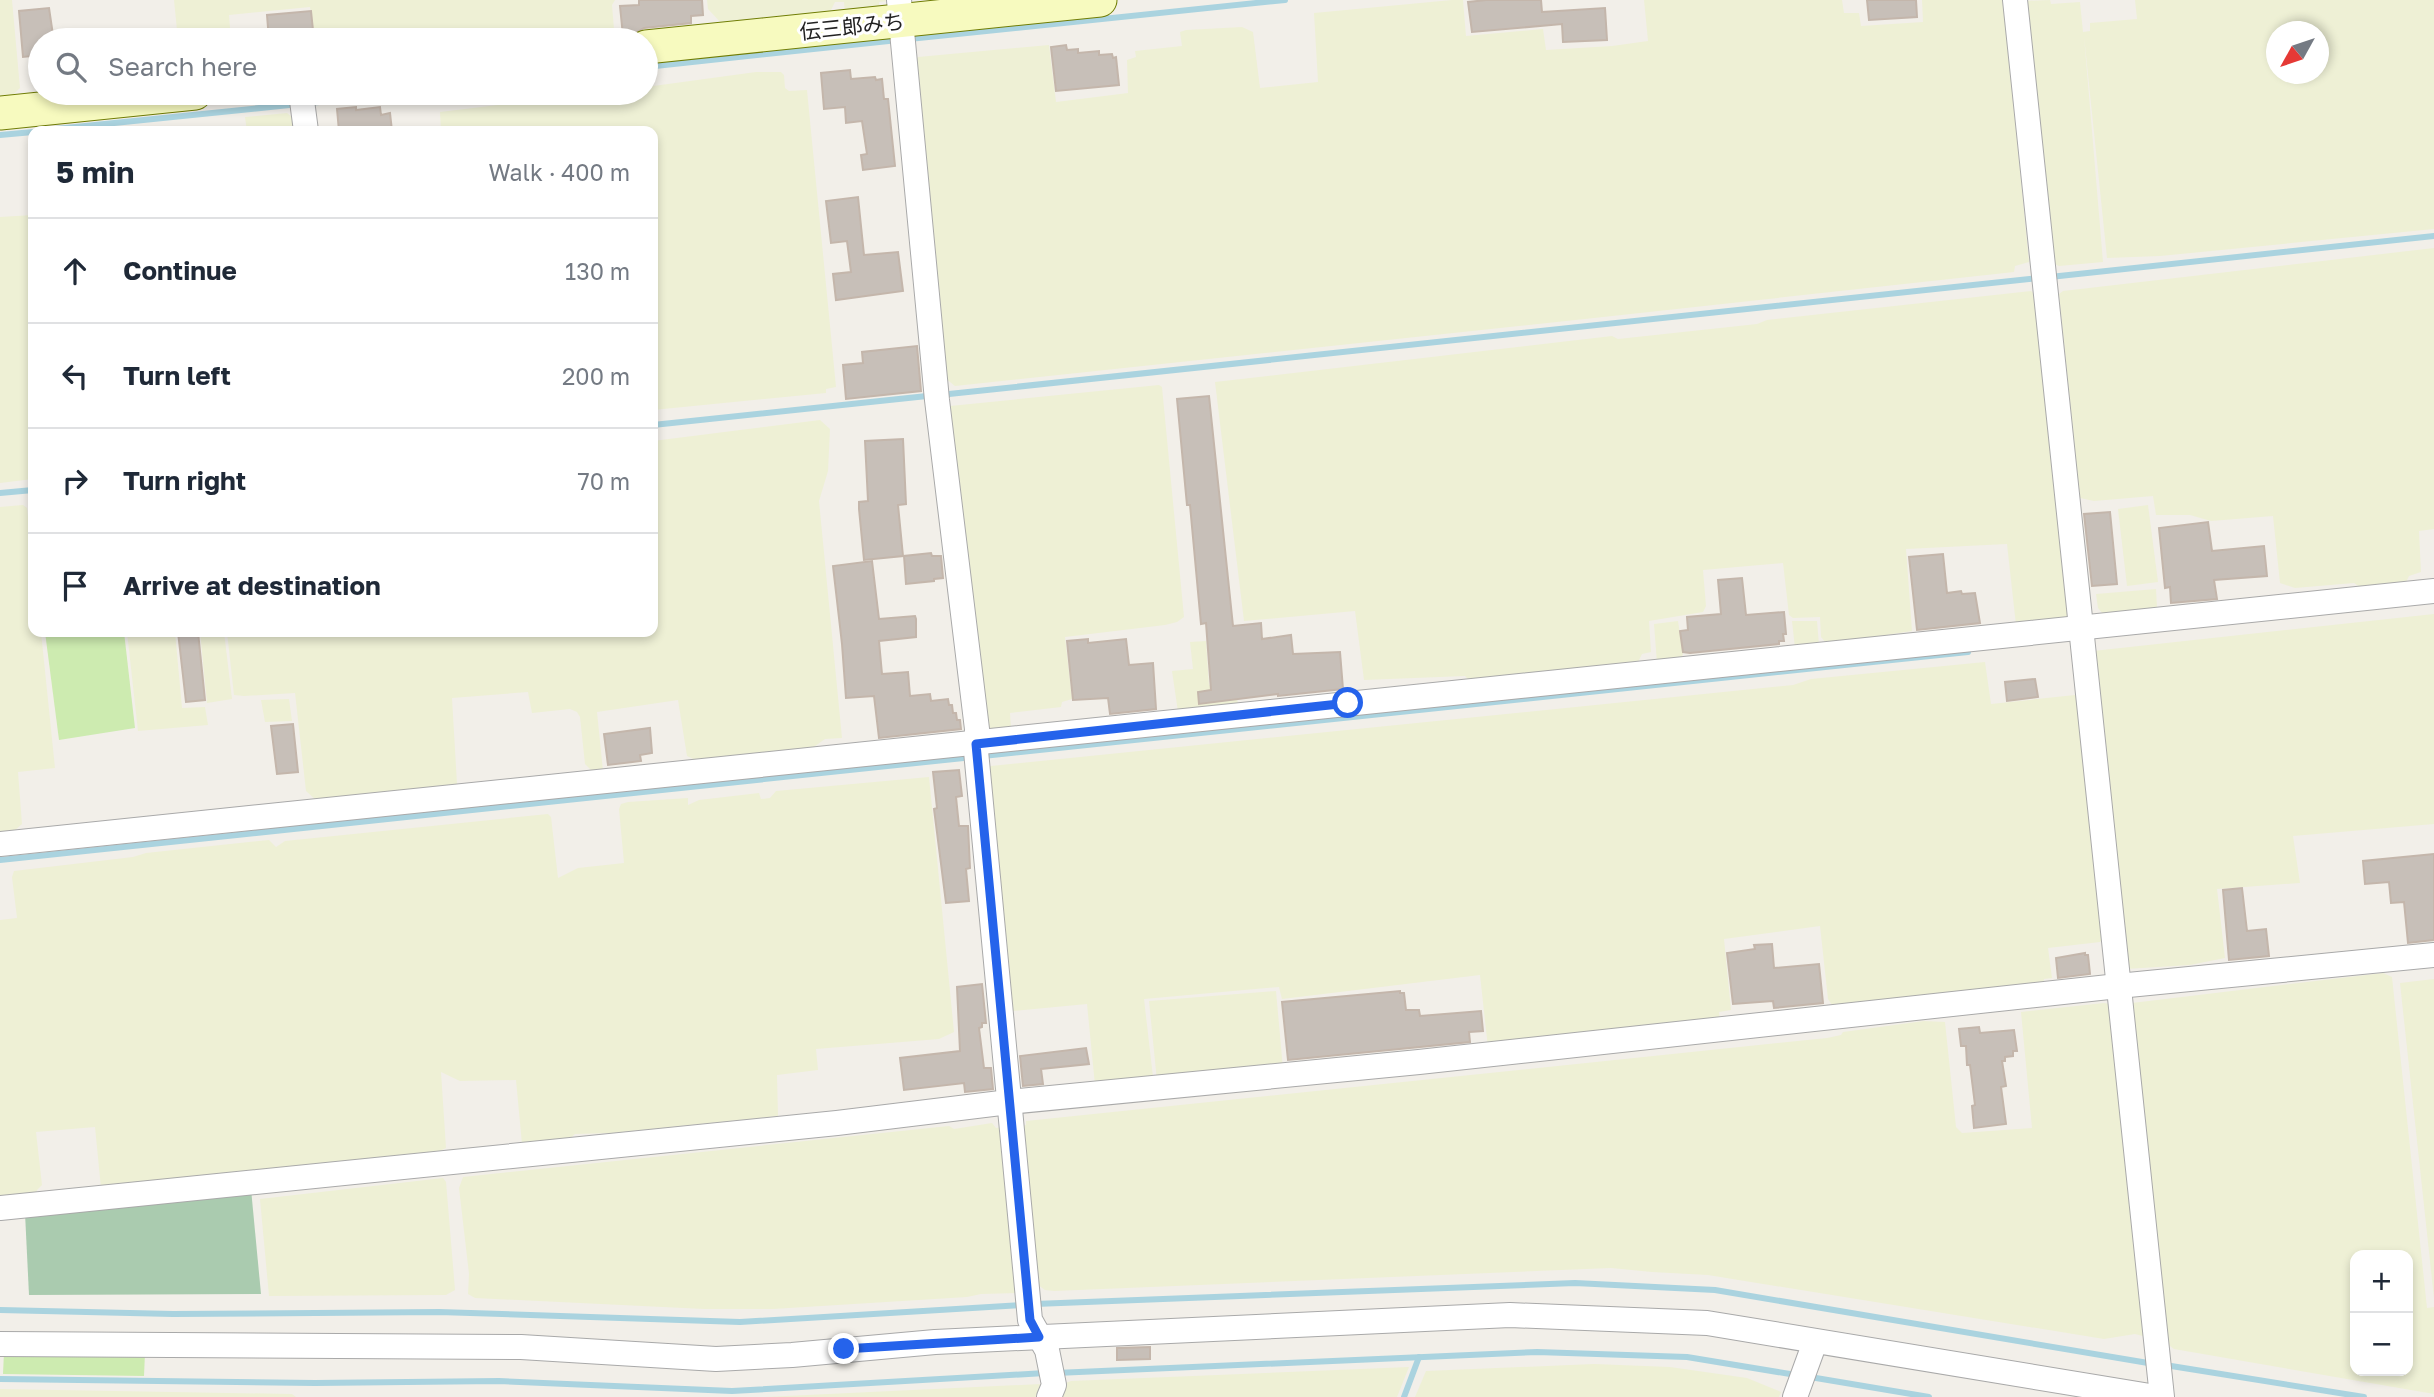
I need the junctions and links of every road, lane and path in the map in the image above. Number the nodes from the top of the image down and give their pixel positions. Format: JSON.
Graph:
{"nodes":[{"id":1,"x":1100,"y":0,"type":"edge"},
{"id":2,"x":2015,"y":0,"type":"edge"},
{"id":3,"x":901,"y":25,"type":"edge"},
{"id":4,"x":658,"y":46,"type":"edge"},
{"id":5,"x":78,"y":105,"type":"edge"},
{"id":6,"x":0,"y":113,"type":"edge"},
{"id":7,"x":2434,"y":590,"type":"edge"},
{"id":8,"x":2082,"y":636,"type":"junction"},
{"id":9,"x":976,"y":752,"type":"junction"},
{"id":10,"x":0,"y":844,"type":"edge"},
{"id":11,"x":2434,"y":954,"type":"edge"},
{"id":12,"x":2119,"y":993,"type":"junction"},
{"id":13,"x":1009,"y":1102,"type":"junction"},
{"id":14,"x":0,"y":1208,"type":"edge"},
{"id":15,"x":1039,"y":1337,"type":"junction"},
{"id":16,"x":1815,"y":1342,"type":"junction"},
{"id":17,"x":0,"y":1344,"type":"edge"},
{"id":18,"x":1051,"y":1381,"type":"edge"},
{"id":19,"x":2160,"y":1381,"type":"edge"},
{"id":20,"x":1801,"y":1382,"type":"edge"}],
"edges":[{"from":1,"to":3,"type":"street","name":"伝三郎みち"},
{"from":2,"to":8,"type":"street"},
{"from":3,"to":4,"type":"street","name":"伝三郎みち"},
{"from":3,"to":9,"type":"street"},
{"from":5,"to":6,"type":"street"},
{"from":7,"to":8,"type":"street"},
{"from":8,"to":9,"type":"street"},
{"from":8,"to":12,"type":"street"},
{"from":9,"to":10,"type":"street"},
{"from":9,"to":13,"type":"street"},
{"from":11,"to":12,"type":"street"},
{"from":12,"to":13,"type":"street"},
{"from":12,"to":19,"type":"street"},
{"from":13,"to":14,"type":"street"},
{"from":13,"to":15,"type":"street"},
{"from":15,"to":16,"type":"street"},
{"from":15,"to":17,"type":"street"},
{"from":15,"to":18,"type":"street"},
{"from":16,"to":19,"type":"street"},
{"from":16,"to":20,"type":"street"}]}
